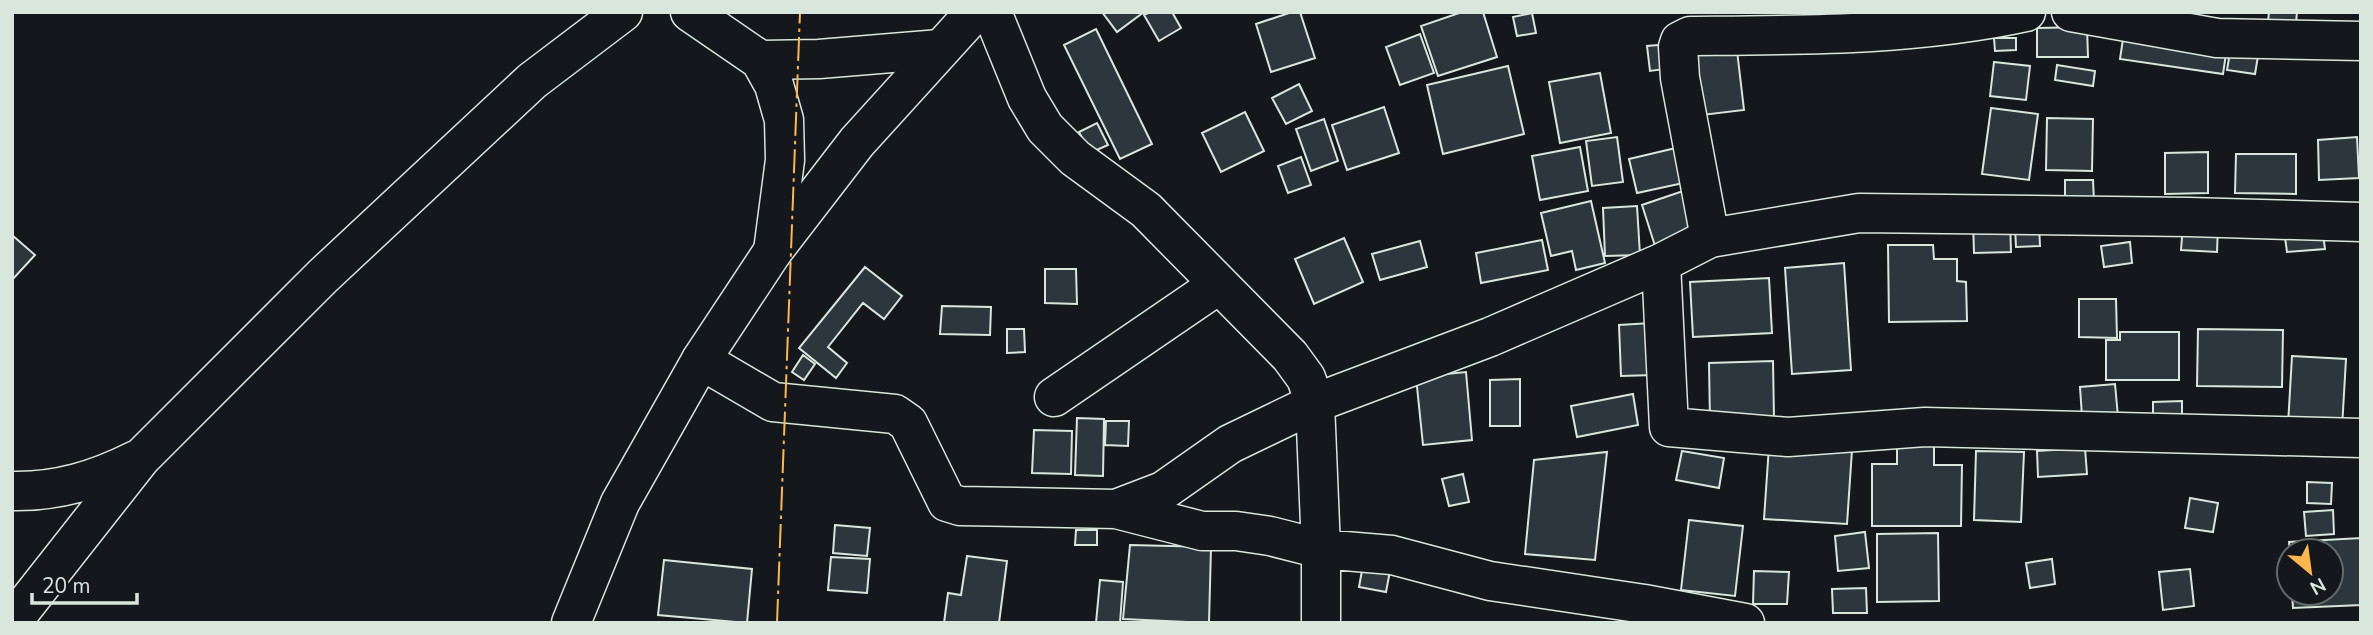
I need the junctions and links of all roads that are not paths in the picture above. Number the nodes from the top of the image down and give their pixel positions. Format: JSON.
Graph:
{"nodes":[{"id":1,"x":622,"y":12,"type":"edge"},
{"id":2,"x":975,"y":12,"type":"edge"},
{"id":3,"x":992,"y":12,"type":"edge"},
{"id":4,"x":2026,"y":12,"type":"edge"},
{"id":5,"x":2071,"y":12,"type":"edge"},
{"id":6,"x":709,"y":19,"type":"edge"},
{"id":7,"x":2361,"y":41,"type":"edge"},
{"id":8,"x":940,"y":49,"type":"junction"},
{"id":9,"x":760,"y":60,"type":"junction"},
{"id":10,"x":2361,"y":222,"type":"edge"},
{"id":11,"x":1710,"y":238,"type":"junction"},
{"id":12,"x":773,"y":251,"type":"junction"},
{"id":13,"x":1661,"y":262,"type":"junction"},
{"id":14,"x":1219,"y":285,"type":"junction"},
{"id":15,"x":701,"y":360,"type":"junction"},
{"id":16,"x":1054,"y":397,"type":"dead end"},
{"id":17,"x":1315,"y":403,"type":"junction"},
{"id":18,"x":2361,"y":438,"type":"edge"},
{"id":19,"x":141,"y":458,"type":"junction"},
{"id":20,"x":12,"y":491,"type":"edge"},
{"id":21,"x":1116,"y":509,"type":"junction"},
{"id":22,"x":1321,"y":549,"type":"junction"},
{"id":23,"x":12,"y":622,"type":"edge"},
{"id":24,"x":571,"y":623,"type":"edge"},
{"id":25,"x":1321,"y":623,"type":"edge"},
{"id":26,"x":1745,"y":623,"type":"edge"}],
"edges":[{"from":1,"to":19,"type":"main road"},
{"from":2,"to":8,"type":"main road"},
{"from":3,"to":14,"type":"main road"},
{"from":4,"to":11,"type":"main road"},
{"from":5,"to":7,"type":"main road"},
{"from":6,"to":9,"type":"main road"},
{"from":8,"to":9,"type":"main road"},
{"from":8,"to":12,"type":"main road"},
{"from":9,"to":12,"type":"main road"},
{"from":10,"to":11,"type":"main road"},
{"from":11,"to":13,"type":"main road"},
{"from":12,"to":15,"type":"main road"},
{"from":13,"to":17,"type":"main road"},
{"from":13,"to":18,"type":"main road"},
{"from":14,"to":16,"type":"main road"},
{"from":14,"to":17,"type":"main road"},
{"from":15,"to":21,"type":"main road"},
{"from":15,"to":24,"type":"main road"},
{"from":17,"to":21,"type":"main road"},
{"from":17,"to":22,"type":"main road"},
{"from":19,"to":20,"type":"main road"},
{"from":19,"to":23,"type":"main road"},
{"from":21,"to":22,"type":"main road"},
{"from":22,"to":25,"type":"main road"},
{"from":22,"to":26,"type":"main road"}]}
